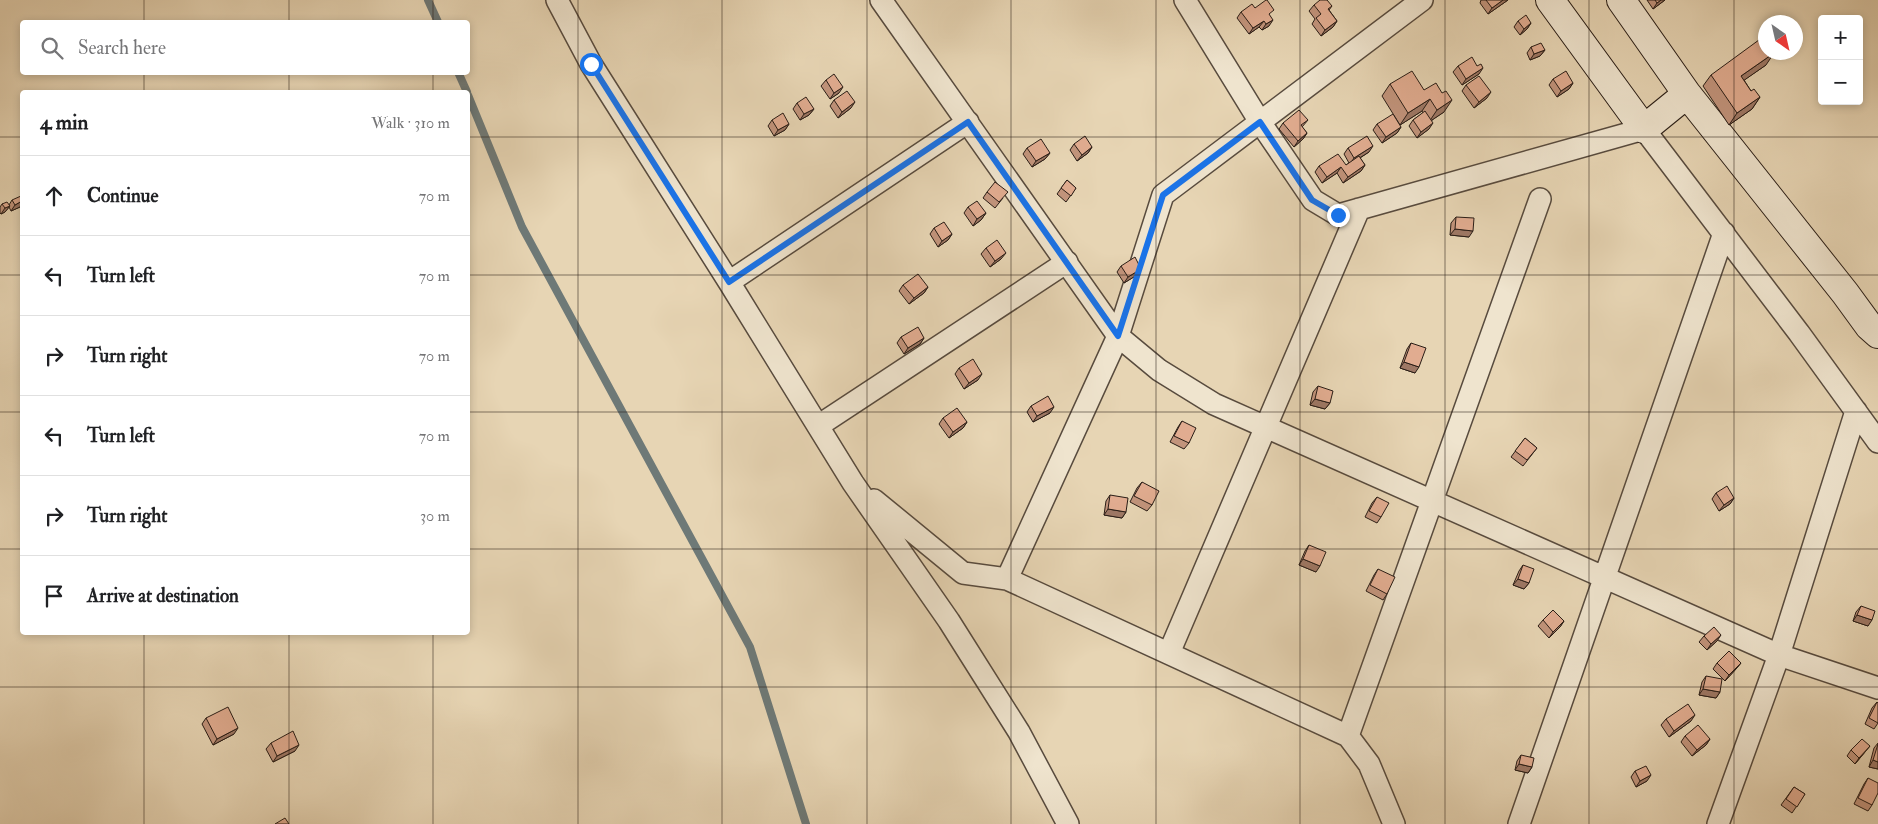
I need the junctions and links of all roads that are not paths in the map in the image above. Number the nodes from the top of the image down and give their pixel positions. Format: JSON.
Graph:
{"nodes":[{"id":1,"x":557,"y":0,"type":"edge"},
{"id":2,"x":881,"y":0,"type":"edge"},
{"id":3,"x":1185,"y":0,"type":"edge"},
{"id":4,"x":1422,"y":0,"type":"edge"},
{"id":5,"x":1550,"y":0,"type":"edge"},
{"id":6,"x":1621,"y":0,"type":"edge"},
{"id":7,"x":1687,"y":94,"type":"junction"},
{"id":8,"x":968,"y":122,"type":"junction"},
{"id":9,"x":1260,"y":122,"type":"junction"},
{"id":10,"x":1644,"y":129,"type":"junction"},
{"id":11,"x":1540,"y":198,"type":"dead end"},
{"id":12,"x":1359,"y":209,"type":"junction"},
{"id":13,"x":1724,"y":233,"type":"junction"},
{"id":14,"x":1067,"y":262,"type":"junction"},
{"id":15,"x":729,"y":282,"type":"junction"},
{"id":16,"x":1878,"y":334,"type":"edge"},
{"id":17,"x":1118,"y":336,"type":"junction"},
{"id":18,"x":1856,"y":411,"type":"junction"},
{"id":19,"x":818,"y":426,"type":"junction"},
{"id":20,"x":1265,"y":428,"type":"junction"},
{"id":21,"x":1878,"y":442,"type":"edge"},
{"id":22,"x":853,"y":483,"type":"junction"},
{"id":23,"x":1432,"y":502,"type":"junction"},
{"id":24,"x":1605,"y":578,"type":"junction"},
{"id":25,"x":1007,"y":579,"type":"junction"},
{"id":26,"x":1170,"y":653,"type":"junction"},
{"id":27,"x":1779,"y":655,"type":"junction"},
{"id":28,"x":1878,"y":688,"type":"edge"},
{"id":29,"x":1348,"y":736,"type":"junction"},
{"id":30,"x":1068,"y":824,"type":"edge"},
{"id":31,"x":1394,"y":824,"type":"edge"},
{"id":32,"x":1520,"y":824,"type":"edge"},
{"id":33,"x":1718,"y":824,"type":"edge"}],
"edges":[{"from":1,"to":15,"type":"street"},
{"from":2,"to":8,"type":"street"},
{"from":3,"to":9,"type":"street"},
{"from":4,"to":9,"type":"street"},
{"from":5,"to":10,"type":"street"},
{"from":6,"to":7,"type":"street"},
{"from":7,"to":10,"type":"street"},
{"from":7,"to":16,"type":"street"},
{"from":8,"to":14,"type":"street"},
{"from":8,"to":15,"type":"street"},
{"from":9,"to":12,"type":"street"},
{"from":9,"to":17,"type":"street"},
{"from":10,"to":12,"type":"street"},
{"from":10,"to":13,"type":"street"},
{"from":11,"to":23,"type":"street"},
{"from":12,"to":20,"type":"street"},
{"from":13,"to":18,"type":"street"},
{"from":13,"to":24,"type":"street"},
{"from":14,"to":17,"type":"street"},
{"from":14,"to":19,"type":"street"},
{"from":15,"to":19,"type":"street"},
{"from":17,"to":20,"type":"street"},
{"from":17,"to":25,"type":"street"},
{"from":18,"to":21,"type":"street"},
{"from":18,"to":27,"type":"street"},
{"from":19,"to":22,"type":"street"},
{"from":20,"to":23,"type":"street"},
{"from":20,"to":26,"type":"street"},
{"from":22,"to":25,"type":"street"},
{"from":22,"to":30,"type":"street"},
{"from":23,"to":24,"type":"street"},
{"from":23,"to":29,"type":"street"},
{"from":24,"to":27,"type":"street"},
{"from":24,"to":32,"type":"street"},
{"from":25,"to":26,"type":"street"},
{"from":26,"to":29,"type":"street"},
{"from":27,"to":28,"type":"street"},
{"from":27,"to":33,"type":"street"},
{"from":29,"to":31,"type":"street"}]}
